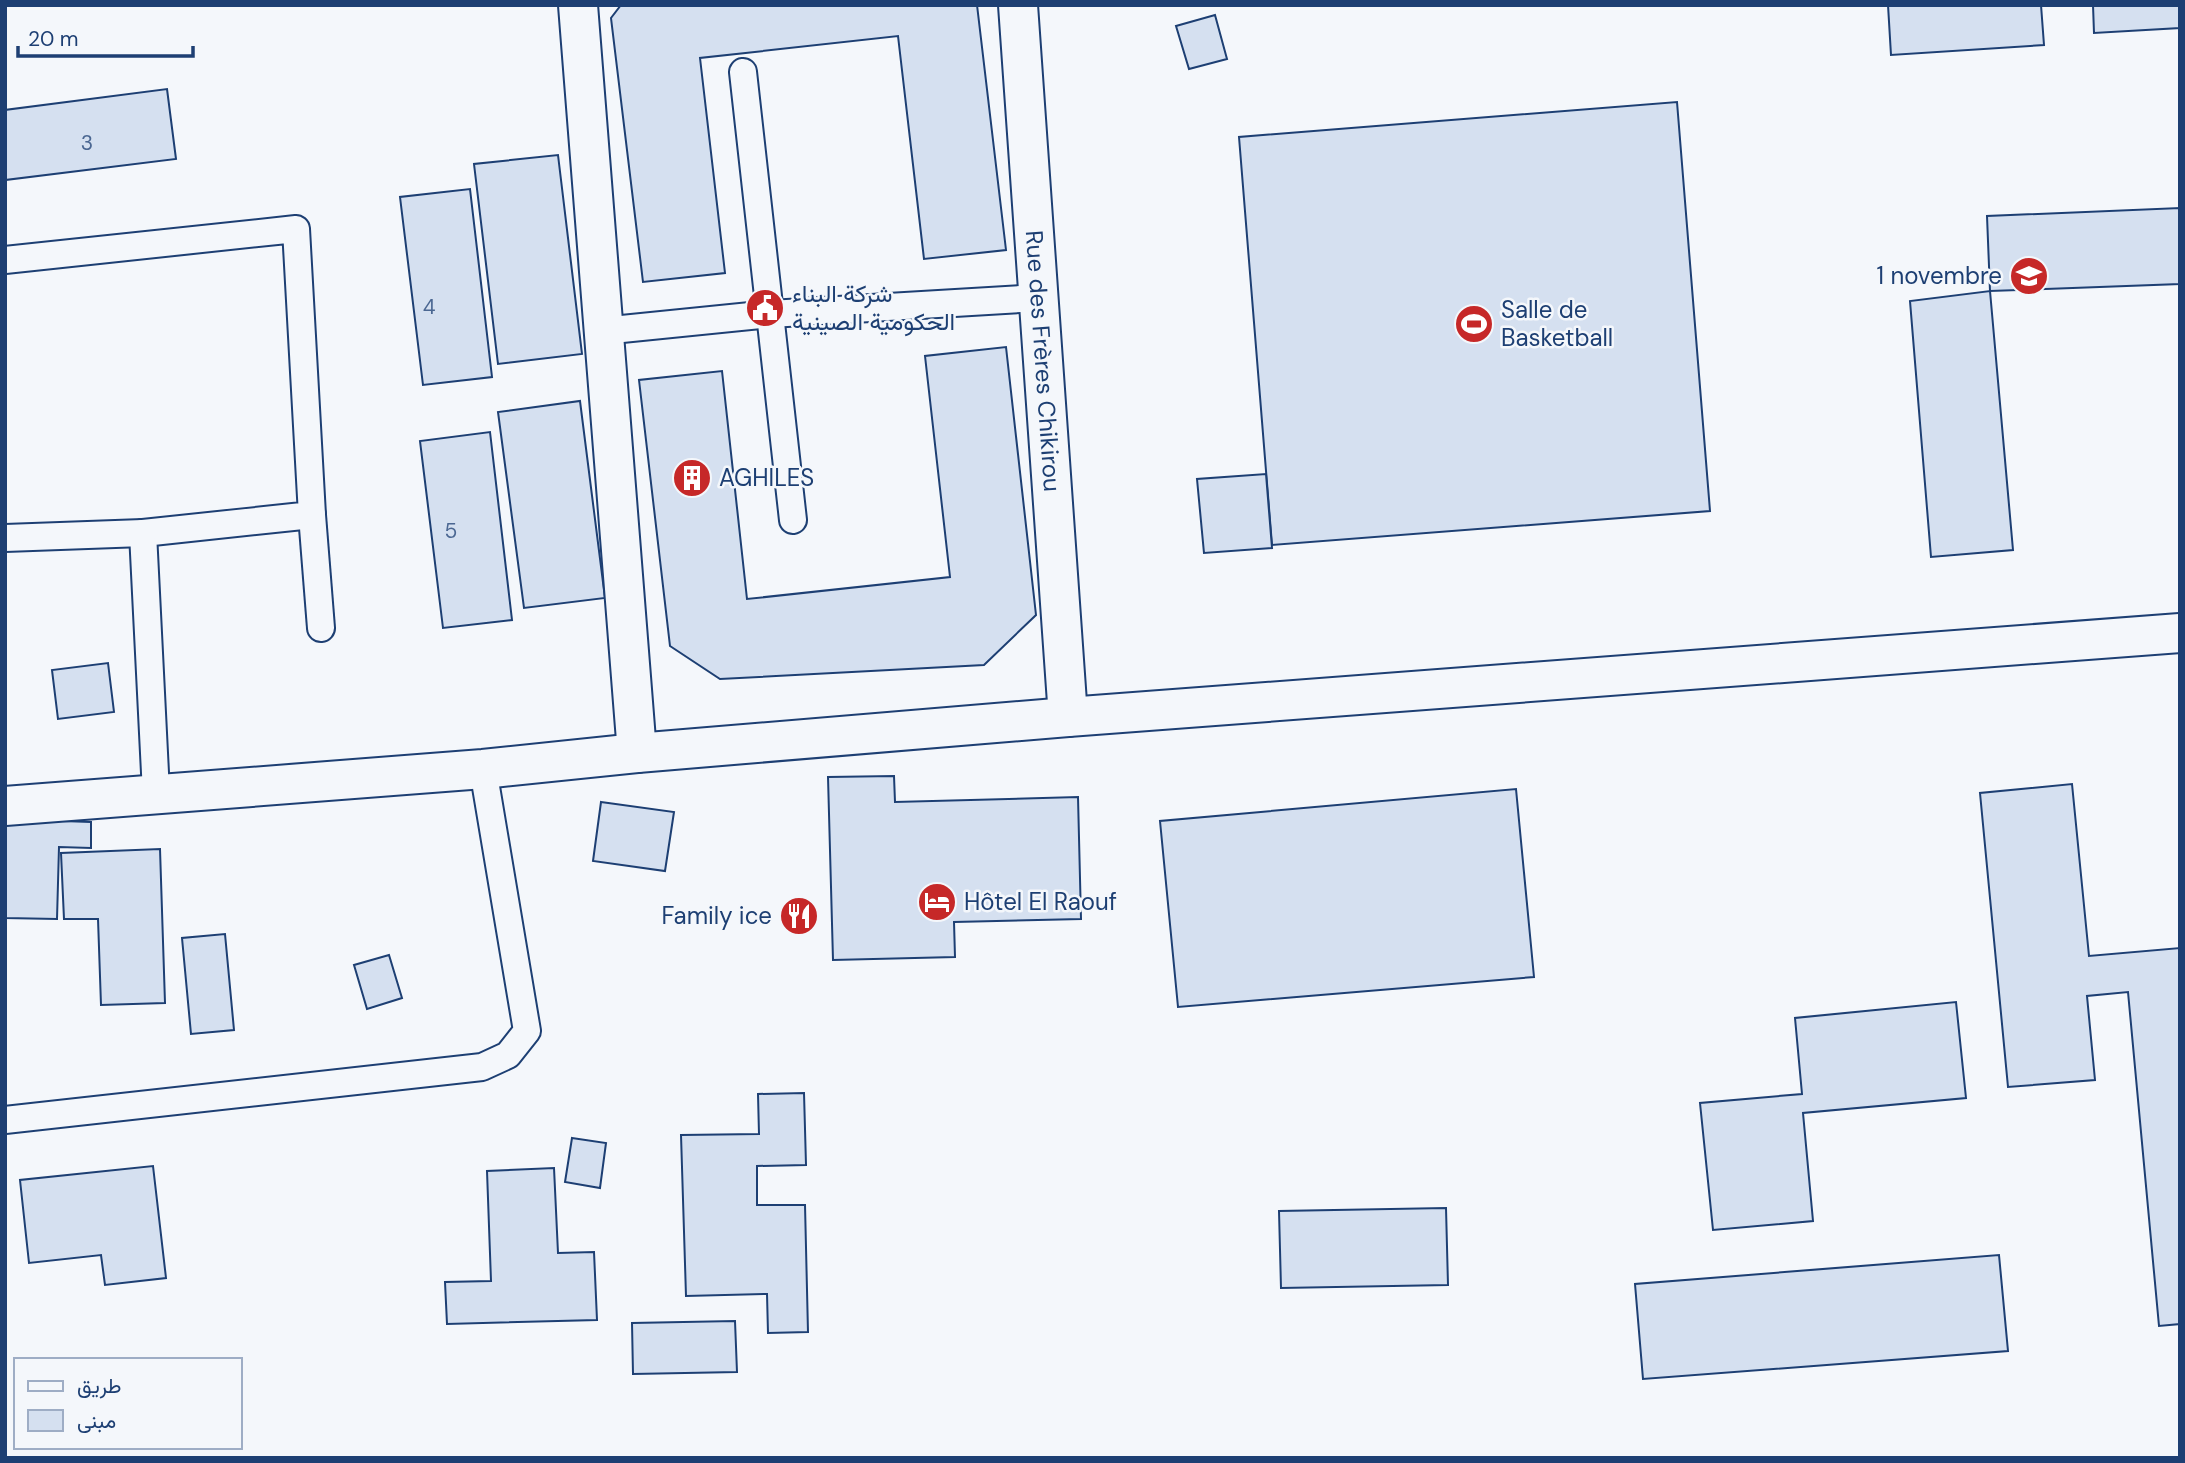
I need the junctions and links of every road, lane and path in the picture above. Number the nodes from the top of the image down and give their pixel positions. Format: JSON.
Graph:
{"nodes":[{"id":1,"x":578,"y":5,"type":"edge"},
{"id":2,"x":1018,"y":5,"type":"edge"},
{"id":3,"x":743,"y":72,"type":"dead end"},
{"id":4,"x":5,"y":260,"type":"edge"},
{"id":5,"x":1038,"y":298,"type":"junction"},
{"id":6,"x":770,"y":314,"type":"junction"},
{"id":7,"x":602,"y":331,"type":"junction"},
{"id":8,"x":312,"y":515,"type":"junction"},
{"id":9,"x":793,"y":520,"type":"dead end"},
{"id":10,"x":142,"y":533,"type":"junction"},
{"id":11,"x":5,"y":538,"type":"edge"},
{"id":12,"x":321,"y":628,"type":"dead end"},
{"id":13,"x":2180,"y":633,"type":"edge"},
{"id":14,"x":1068,"y":716,"type":"junction"},
{"id":15,"x":636,"y":752,"type":"junction"},
{"id":16,"x":483,"y":769,"type":"junction"},
{"id":17,"x":156,"y":793,"type":"junction"},
{"id":18,"x":5,"y":806,"type":"edge"},
{"id":19,"x":5,"y":1120,"type":"edge"}],
"edges":[{"from":1,"to":7,"type":"street"},
{"from":2,"to":5,"type":"street","name":"Rue des Frères Chikirou"},
{"from":3,"to":6,"type":"lane"},
{"from":4,"to":8,"type":"lane"},
{"from":5,"to":6,"type":"lane"},
{"from":5,"to":14,"type":"street","name":"Rue des Frères Chikirou"},
{"from":6,"to":7,"type":"lane"},
{"from":6,"to":9,"type":"lane"},
{"from":7,"to":15,"type":"street"},
{"from":8,"to":10,"type":"lane"},
{"from":8,"to":12,"type":"lane"},
{"from":10,"to":11,"type":"lane"},
{"from":10,"to":17,"type":"lane"},
{"from":13,"to":14,"type":"street"},
{"from":14,"to":15,"type":"street"},
{"from":15,"to":16,"type":"street"},
{"from":16,"to":17,"type":"street"},
{"from":16,"to":19,"type":"lane"},
{"from":17,"to":18,"type":"street"}]}
